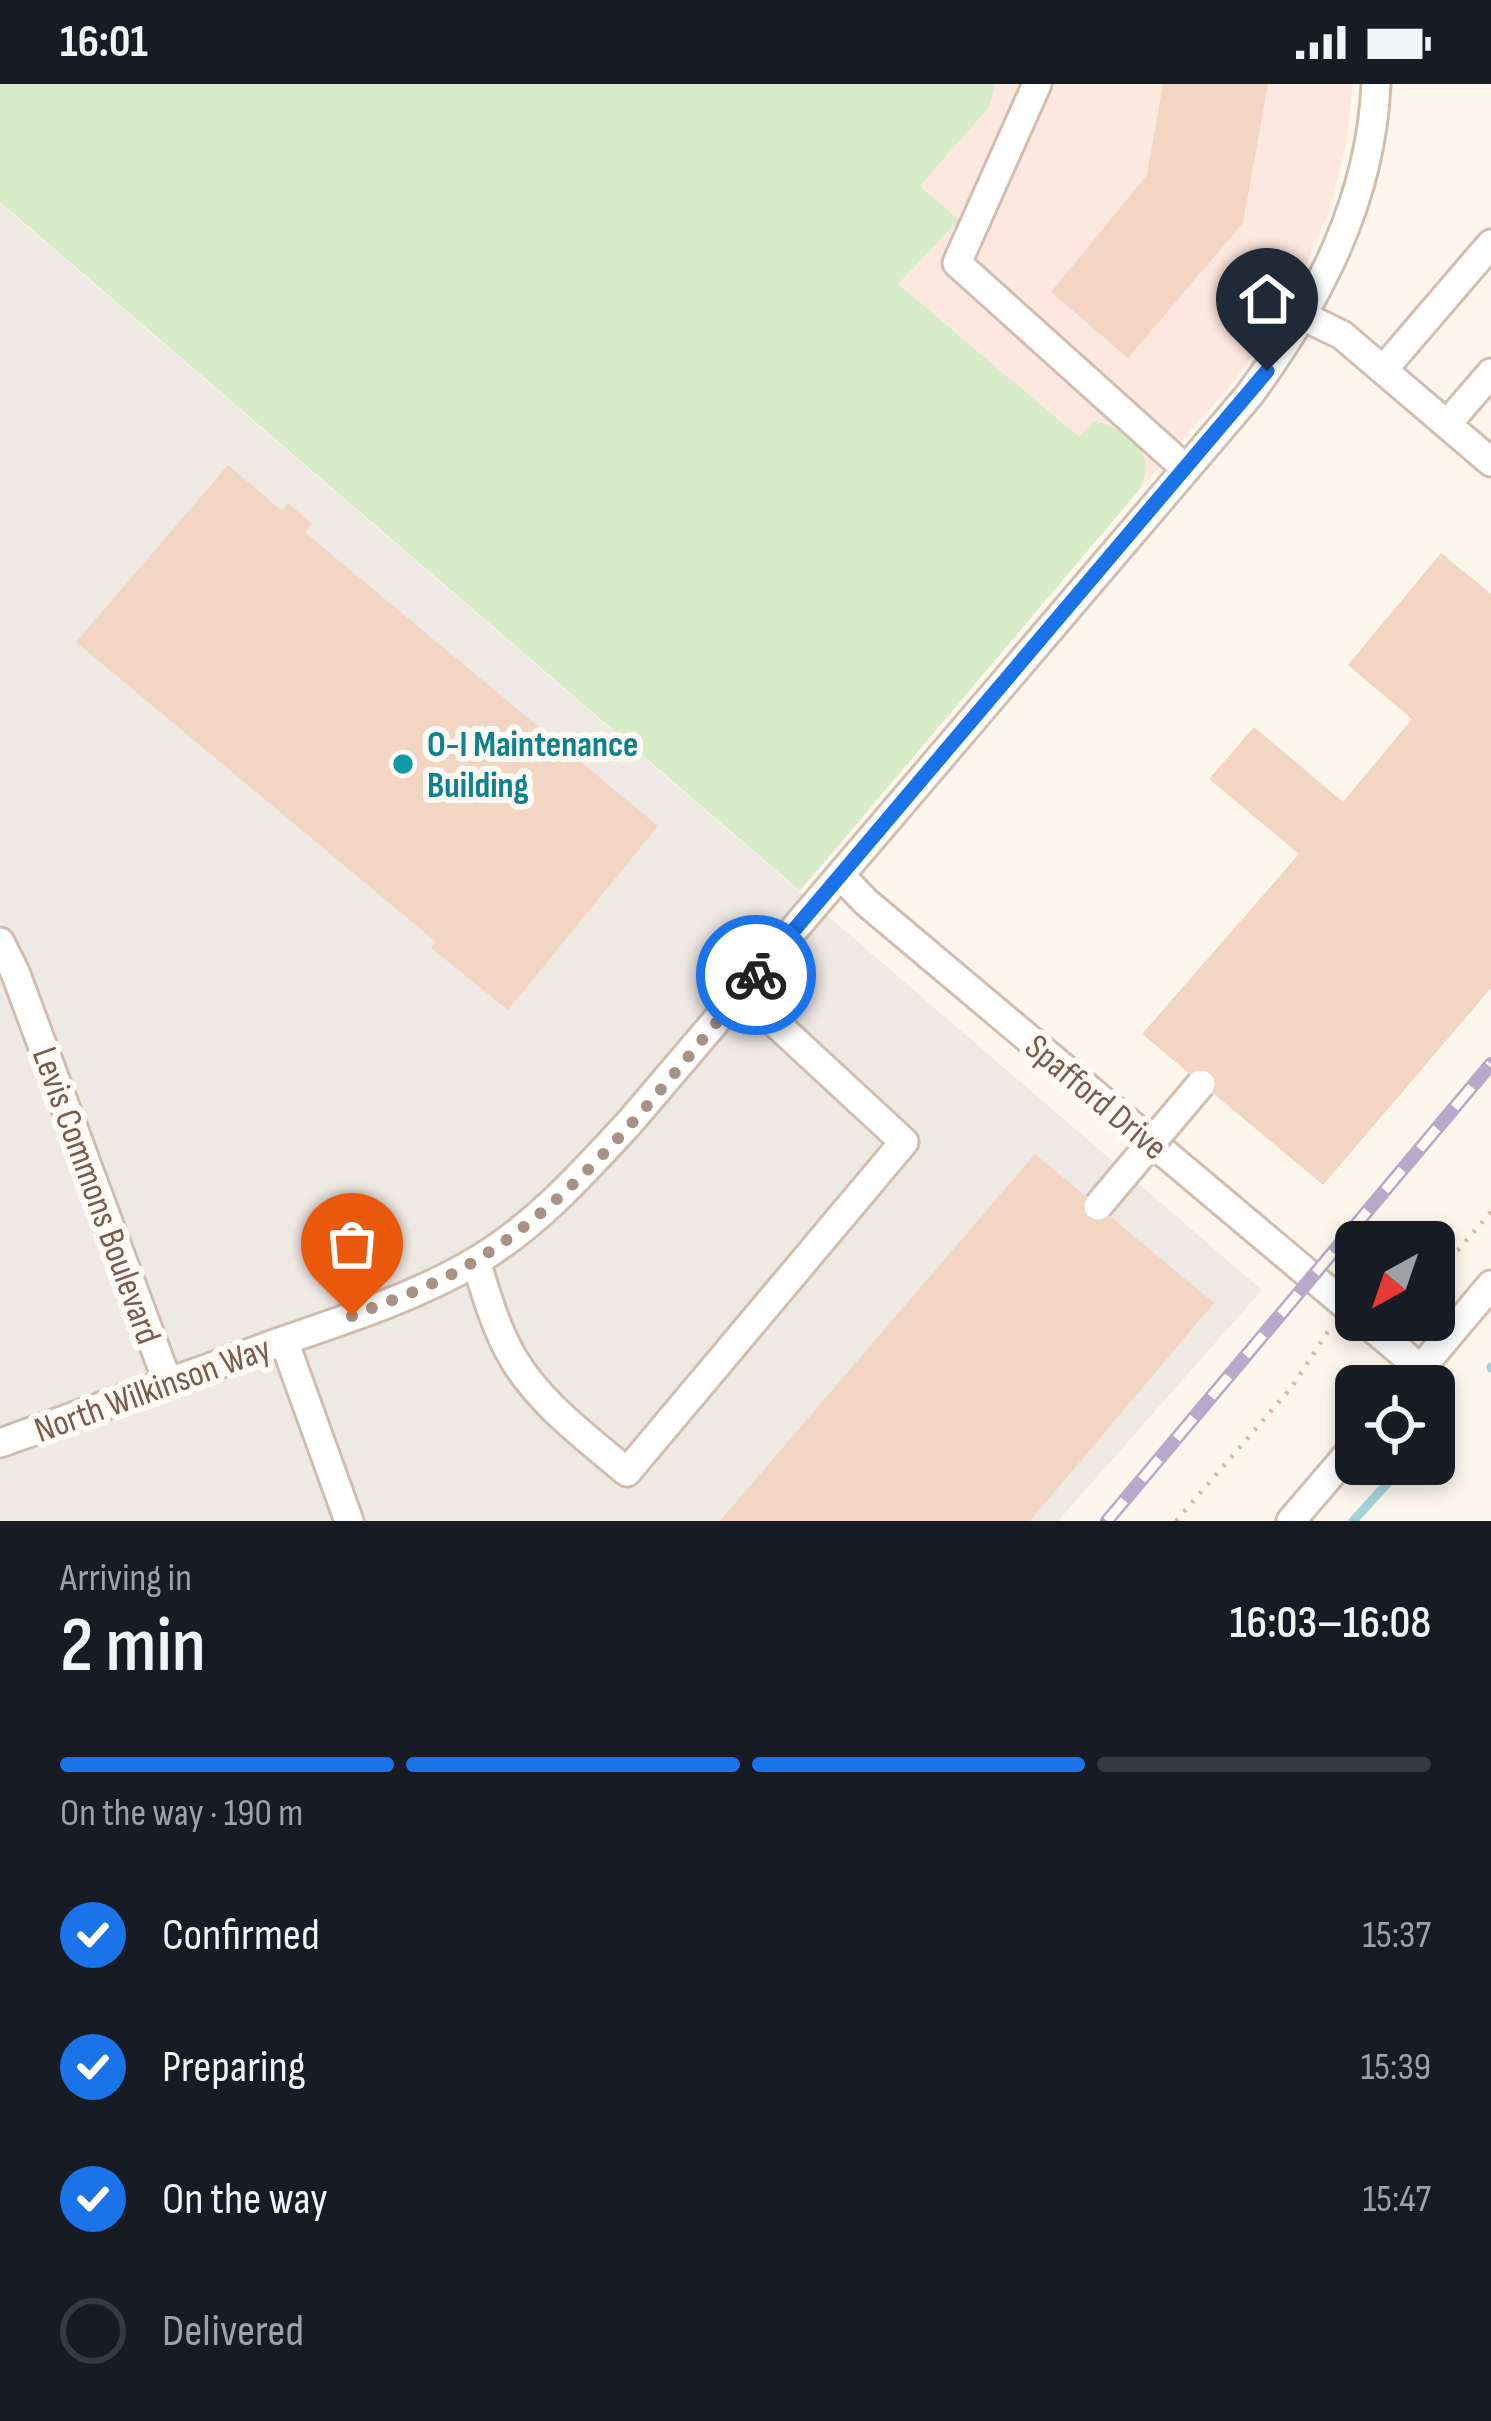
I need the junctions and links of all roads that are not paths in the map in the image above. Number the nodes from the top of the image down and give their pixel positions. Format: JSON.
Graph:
{"nodes":[{"id":1,"x":1036,"y":84,"type":"edge"},
{"id":2,"x":1376,"y":84,"type":"edge"},
{"id":3,"x":1491,"y":244,"type":"edge"},
{"id":4,"x":1303,"y":316,"type":"junction"},
{"id":5,"x":1383,"y":370,"type":"junction"},
{"id":6,"x":1491,"y":373,"type":"edge"},
{"id":7,"x":1447,"y":424,"type":"junction"},
{"id":8,"x":1491,"y":462,"type":"edge"},
{"id":9,"x":1186,"y":470,"type":"junction"},
{"id":10,"x":841,"y":876,"type":"junction"},
{"id":11,"x":0,"y":941,"type":"edge"},
{"id":12,"x":742,"y":992,"type":"junction"},
{"id":13,"x":1202,"y":1084,"type":"dead end"},
{"id":14,"x":1098,"y":1207,"type":"dead end"},
{"id":15,"x":476,"y":1261,"type":"junction"},
{"id":16,"x":1491,"y":1286,"type":"edge"},
{"id":17,"x":1335,"y":1312,"type":"edge"},
{"id":18,"x":284,"y":1341,"type":"junction"},
{"id":19,"x":1382,"y":1341,"type":"edge"},
{"id":20,"x":1403,"y":1365,"type":"edge"},
{"id":21,"x":1423,"y":1365,"type":"edge"},
{"id":22,"x":168,"y":1382,"type":"junction"},
{"id":23,"x":0,"y":1443,"type":"edge"},
{"id":24,"x":1335,"y":1470,"type":"edge"},
{"id":25,"x":349,"y":1521,"type":"edge"},
{"id":26,"x":1291,"y":1521,"type":"edge"}],
"edges":[{"from":1,"to":9,"type":"street"},
{"from":2,"to":4,"type":"street","name":"North Wilkinson Way"},
{"from":3,"to":5,"type":"street"},
{"from":4,"to":5,"type":"street"},
{"from":4,"to":9,"type":"street","name":"North Wilkinson Way"},
{"from":5,"to":7,"type":"street"},
{"from":6,"to":7,"type":"street"},
{"from":7,"to":8,"type":"street"},
{"from":9,"to":10,"type":"street","name":"North Wilkinson Way"},
{"from":10,"to":12,"type":"street","name":"North Wilkinson Way"},
{"from":10,"to":17,"type":"street","name":"Spafford Drive"},
{"from":11,"to":22,"type":"street","name":"Levis Commons Boulevard"},
{"from":12,"to":15,"type":"street","name":"North Wilkinson Way"},
{"from":12,"to":15,"type":"street"},
{"from":13,"to":14,"type":"street","bridge":true},
{"from":15,"to":18,"type":"street","name":"North Wilkinson Way"},
{"from":16,"to":21,"type":"street"},
{"from":18,"to":22,"type":"street","name":"North Wilkinson Way"},
{"from":18,"to":25,"type":"street"},
{"from":19,"to":20,"type":"street"},
{"from":22,"to":23,"type":"street","name":"North Wilkinson Way"},
{"from":24,"to":26,"type":"street"}]}
